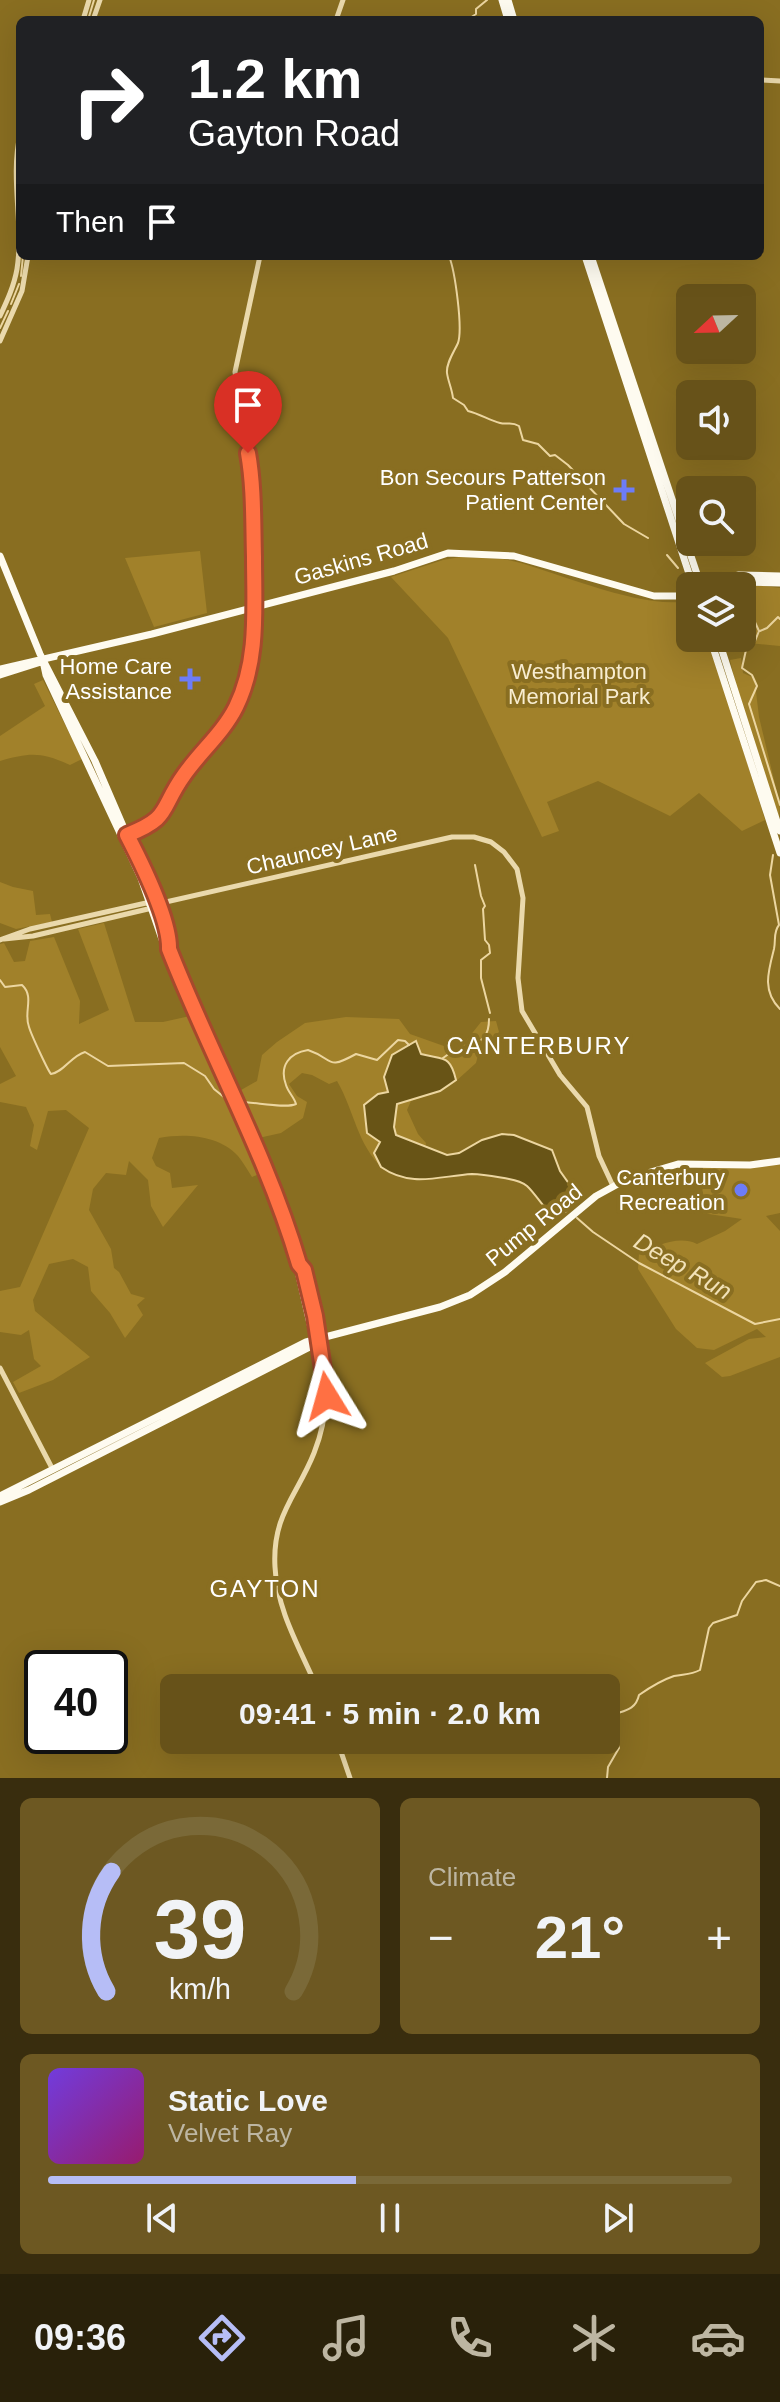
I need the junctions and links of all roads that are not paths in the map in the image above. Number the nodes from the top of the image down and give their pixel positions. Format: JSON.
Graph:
{"nodes":[{"id":1,"x":18,"y":260,"type":"edge"},
{"id":2,"x":27,"y":260,"type":"edge"},
{"id":3,"x":259,"y":260,"type":"edge"},
{"id":4,"x":586,"y":260,"type":"edge"},
{"id":5,"x":592,"y":260,"type":"edge"},
{"id":6,"x":0,"y":316,"type":"edge"},
{"id":7,"x":0,"y":341,"type":"edge"},
{"id":8,"x":0,"y":556,"type":"edge"},
{"id":9,"x":688,"y":572,"type":"edge"},
{"id":10,"x":697,"y":572,"type":"edge"},
{"id":11,"x":756,"y":575,"type":"edge"},
{"id":12,"x":780,"y":576,"type":"edge"},
{"id":13,"x":756,"y":582,"type":"edge"},
{"id":14,"x":780,"y":583,"type":"edge"},
{"id":15,"x":676,"y":596,"type":"edge"},
{"id":16,"x":254,"y":607,"type":"junction"},
{"id":17,"x":715,"y":652,"type":"edge"},
{"id":18,"x":722,"y":652,"type":"edge"},
{"id":19,"x":43,"y":661,"type":"junction"},
{"id":20,"x":0,"y":672,"type":"edge"},
{"id":21,"x":780,"y":831,"type":"edge"},
{"id":22,"x":124,"y":836,"type":"junction"},
{"id":23,"x":780,"y":853,"type":"edge"},
{"id":24,"x":154,"y":905,"type":"junction"},
{"id":25,"x":2,"y":939,"type":"edge"},
{"id":26,"x":780,"y":1161,"type":"edge"},
{"id":27,"x":613,"y":1186,"type":"junction"},
{"id":28,"x":316,"y":1340,"type":"junction"},
{"id":29,"x":0,"y":1368,"type":"edge"},
{"id":30,"x":55,"y":1474,"type":"junction"},
{"id":31,"x":0,"y":1496,"type":"edge"},
{"id":32,"x":0,"y":1502,"type":"edge"},
{"id":33,"x":311,"y":1674,"type":"edge"},
{"id":34,"x":342,"y":1754,"type":"edge"},
{"id":35,"x":350,"y":1778,"type":"edge"}],
"edges":[{"from":1,"to":6,"type":"street"},
{"from":2,"to":7,"type":"street"},
{"from":3,"to":16,"type":"street"},
{"from":4,"to":9,"type":"main road"},
{"from":5,"to":10,"type":"main road"},
{"from":8,"to":19,"type":"main road"},
{"from":11,"to":12,"type":"main road"},
{"from":13,"to":14,"type":"main road"},
{"from":15,"to":16,"type":"main road","name":"Gaskins Road"},
{"from":16,"to":19,"type":"main road","name":"Gaskins Road"},
{"from":16,"to":22,"type":"street"},
{"from":17,"to":23,"type":"main road"},
{"from":18,"to":21,"type":"main road"},
{"from":19,"to":20,"type":"main road","name":"Gaskins Road"},
{"from":19,"to":22,"type":"main road"},
{"from":22,"to":24,"type":"main road"},
{"from":24,"to":25,"type":"street","name":"Chauncey Lane"},
{"from":24,"to":27,"type":"street","name":"Chauncey Lane"},
{"from":24,"to":28,"type":"main road"},
{"from":26,"to":27,"type":"main road","name":"Pump Road"},
{"from":27,"to":28,"type":"main road","name":"Pump Road"},
{"from":28,"to":30,"type":"main road","name":"Pump Road"},
{"from":28,"to":33,"type":"street"},
{"from":29,"to":30,"type":"street"},
{"from":30,"to":31,"type":"main road","name":"Pump Road"},
{"from":30,"to":32,"type":"main road","name":"Pump Road"},
{"from":34,"to":35,"type":"street"}]}
